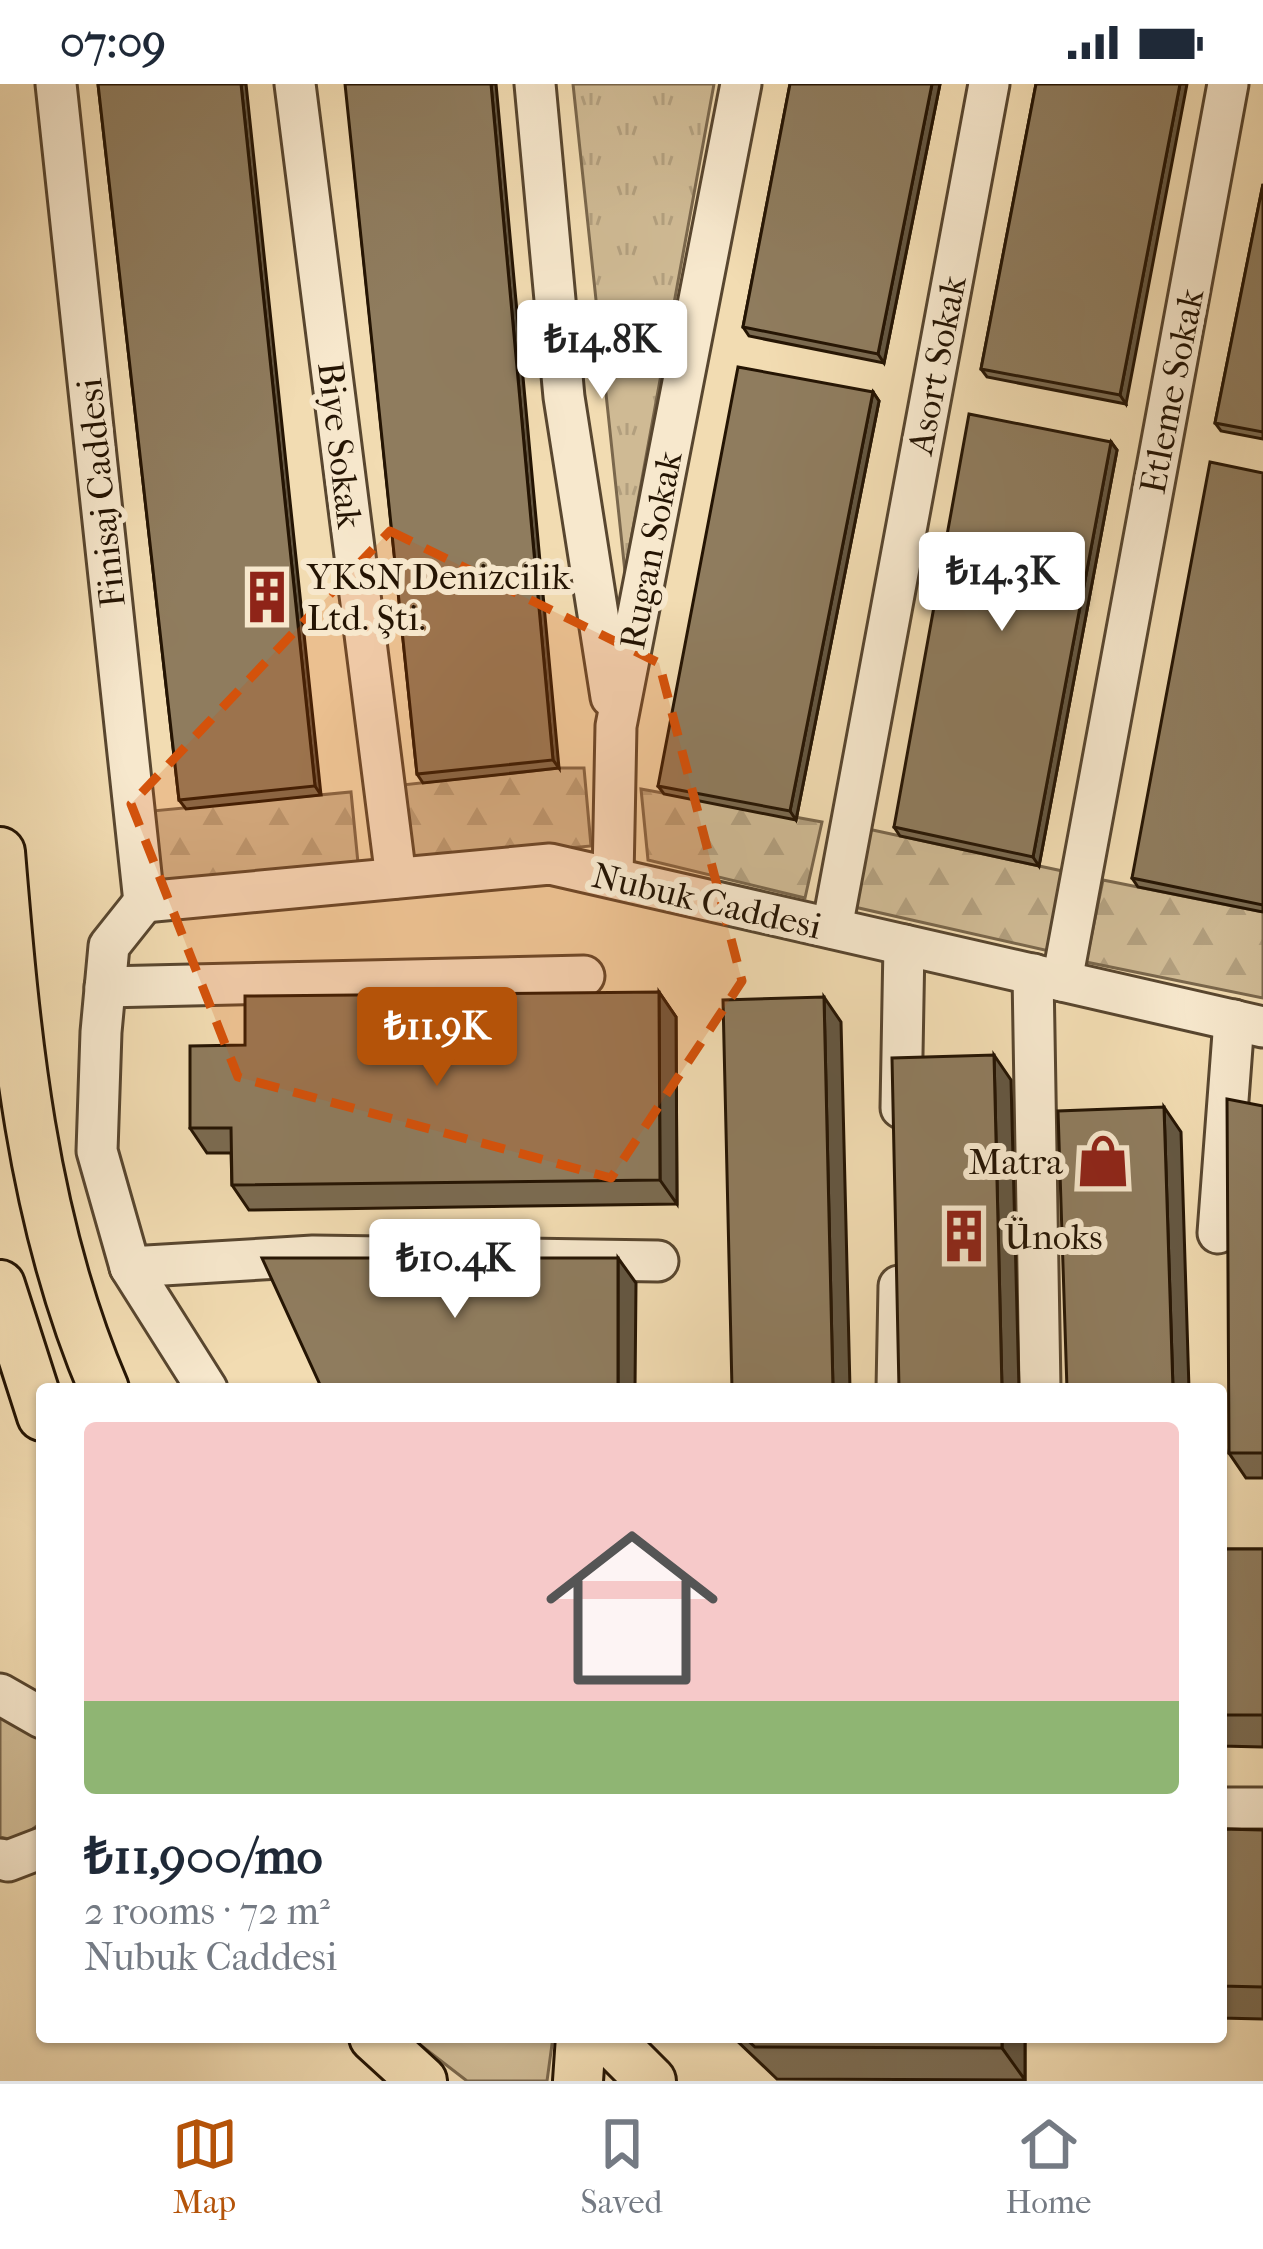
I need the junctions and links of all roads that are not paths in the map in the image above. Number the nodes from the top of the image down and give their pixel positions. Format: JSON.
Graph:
{"nodes":[{"id":1,"x":56,"y":84,"type":"edge"},
{"id":2,"x":295,"y":84,"type":"edge"},
{"id":3,"x":535,"y":84,"type":"edge"},
{"id":4,"x":741,"y":84,"type":"edge"},
{"id":5,"x":989,"y":84,"type":"edge"},
{"id":6,"x":1228,"y":84,"type":"edge"},
{"id":7,"x":616,"y":726,"type":"junction"},
{"id":8,"x":0,"y":852,"type":"edge"},
{"id":9,"x":396,"y":878,"type":"junction"},
{"id":10,"x":613,"y":878,"type":"junction"},
{"id":11,"x":143,"y":902,"type":"junction"},
{"id":12,"x":832,"y":928,"type":"junction"},
{"id":13,"x":904,"y":945,"type":"junction"},
{"id":14,"x":584,"y":976,"type":"dead end"},
{"id":15,"x":1047,"y":977,"type":"junction"},
{"id":16,"x":105,"y":987,"type":"junction"},
{"id":17,"x":1248,"y":1023,"type":"edge"},
{"id":18,"x":901,"y":1148,"type":"edge"},
{"id":19,"x":1218,"y":1233,"type":"dead end"},
{"id":20,"x":899,"y":1260,"type":"edge"},
{"id":21,"x":658,"y":1261,"type":"dead end"},
{"id":22,"x":130,"y":1267,"type":"junction"},
{"id":23,"x":0,"y":1286,"type":"edge"},
{"id":24,"x":102,"y":1383,"type":"edge"},
{"id":25,"x":203,"y":1383,"type":"edge"},
{"id":26,"x":897,"y":1383,"type":"edge"},
{"id":27,"x":1040,"y":1383,"type":"edge"},
{"id":28,"x":36,"y":1397,"type":"edge"},
{"id":29,"x":1227,"y":1808,"type":"edge"},
{"id":30,"x":1263,"y":1808,"type":"edge"},
{"id":31,"x":36,"y":1850,"type":"edge"},
{"id":32,"x":0,"y":1859,"type":"edge"},
{"id":33,"x":377,"y":2043,"type":"edge"},
{"id":34,"x":379,"y":2043,"type":"edge"},
{"id":35,"x":587,"y":2058,"type":"edge"},
{"id":36,"x":412,"y":2081,"type":"edge"},
{"id":37,"x":422,"y":2081,"type":"edge"},
{"id":38,"x":651,"y":2081,"type":"edge"}],
"edges":[{"from":1,"to":11,"type":"street","name":"Finisaj Caddesi"},
{"from":2,"to":9,"type":"street","name":"Biye Sokak"},
{"from":3,"to":7,"type":"street"},
{"from":4,"to":7,"type":"street","name":"Rugan Sokak"},
{"from":5,"to":12,"type":"street","name":"Asort Sokak"},
{"from":6,"to":15,"type":"street","name":"Etleme Sokak"},
{"from":7,"to":10,"type":"street","name":"Rugan Sokak"},
{"from":8,"to":24,"type":"main road"},
{"from":9,"to":10,"type":"street","name":"Nubuk Caddesi"},
{"from":9,"to":11,"type":"street","name":"Nubuk Caddesi"},
{"from":10,"to":12,"type":"street","name":"Nubuk Caddesi"},
{"from":11,"to":16,"type":"street"},
{"from":12,"to":13,"type":"street","name":"Nubuk Caddesi"},
{"from":13,"to":15,"type":"street","name":"Nubuk Caddesi"},
{"from":13,"to":18,"type":"street"},
{"from":14,"to":16,"type":"street"},
{"from":15,"to":17,"type":"street","name":"Nubuk Caddesi"},
{"from":15,"to":27,"type":"street","name":"Etleme Sokak"},
{"from":16,"to":22,"type":"street"},
{"from":17,"to":19,"type":"street"},
{"from":20,"to":26,"type":"street"},
{"from":21,"to":22,"type":"street"},
{"from":22,"to":25,"type":"street"},
{"from":23,"to":28,"type":"main road"},
{"from":29,"to":30,"type":"street"},
{"from":31,"to":32,"type":"street"},
{"from":33,"to":36,"type":"main road"},
{"from":34,"to":37,"type":"main road"},
{"from":35,"to":38,"type":"main road"}]}
